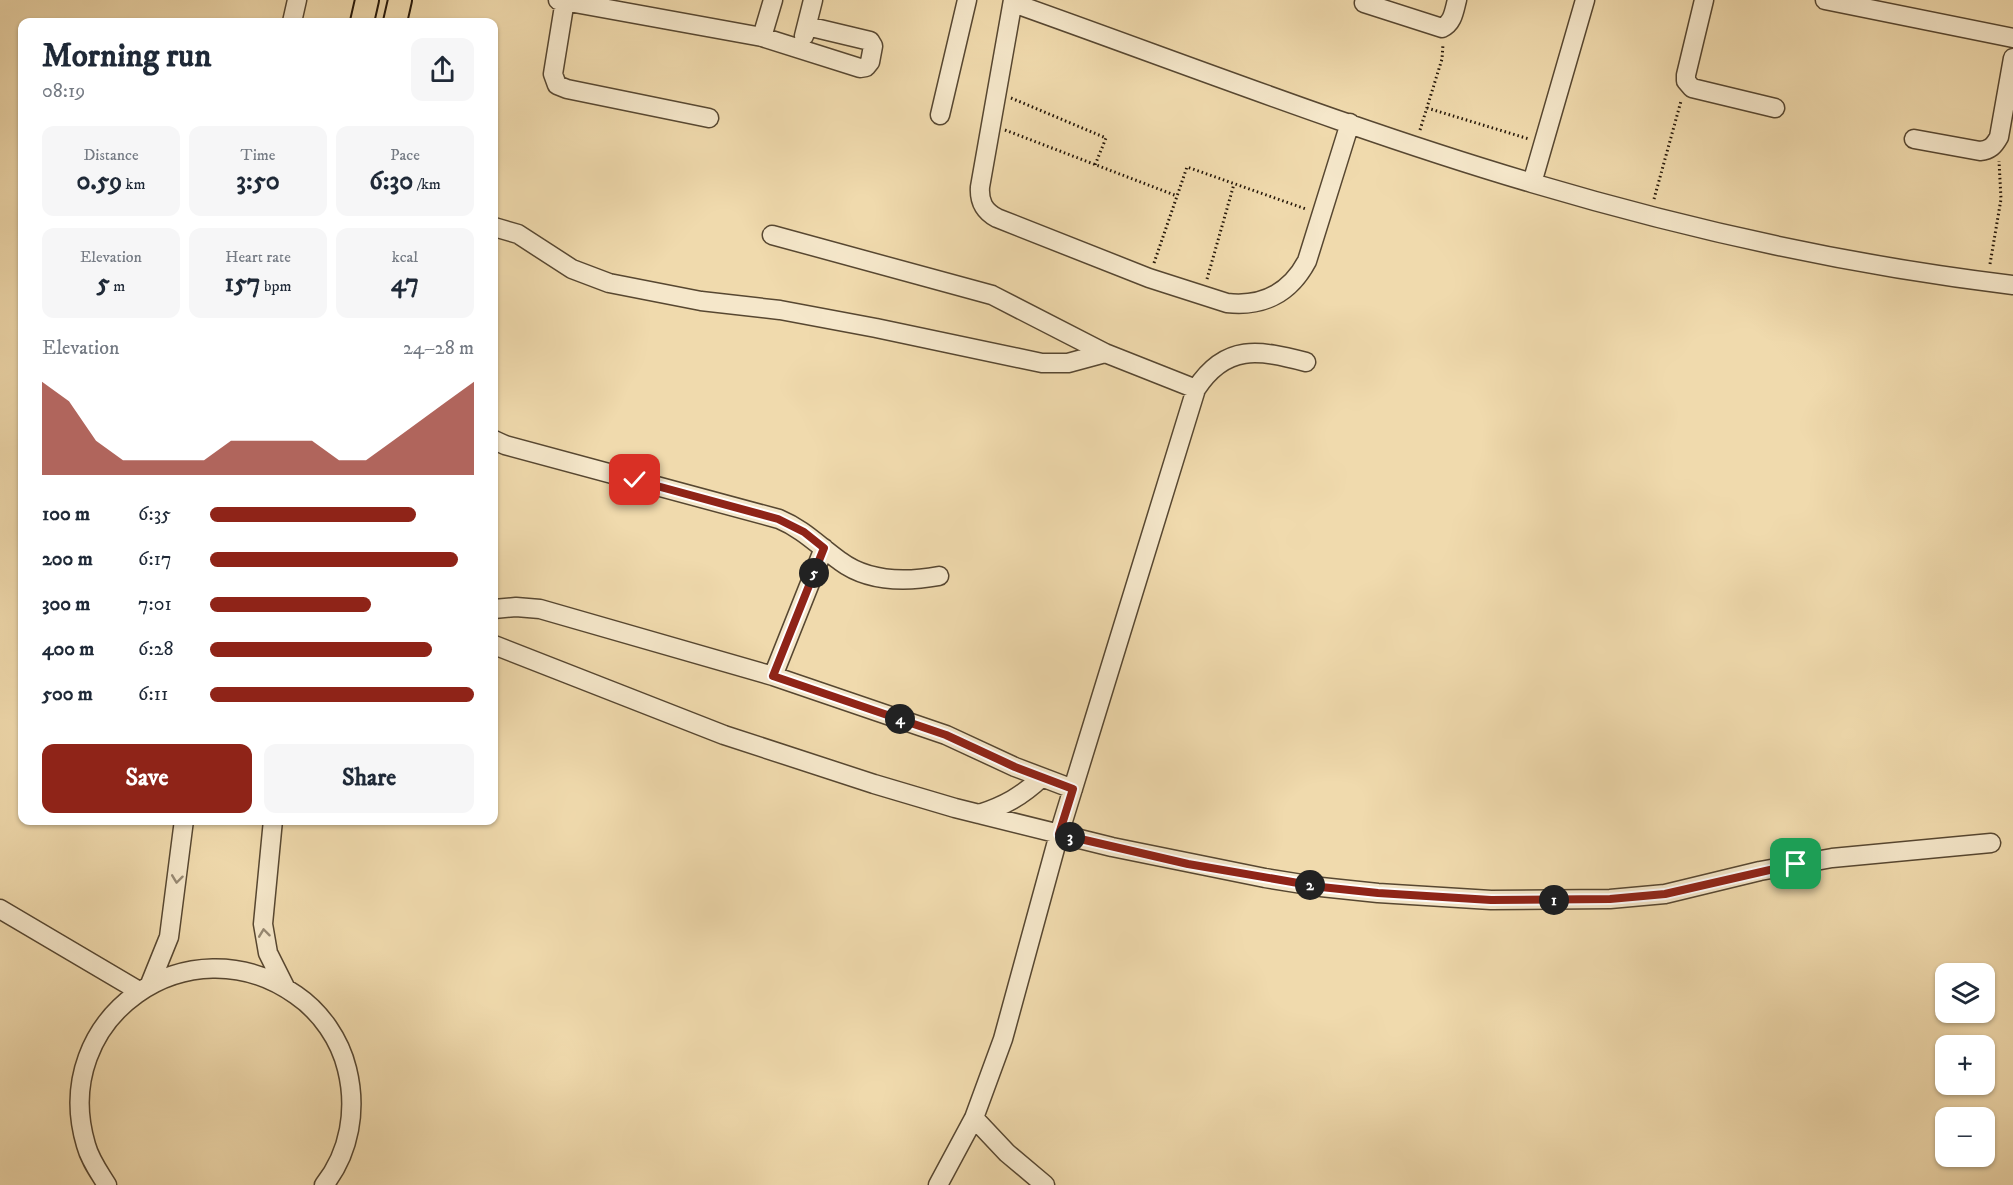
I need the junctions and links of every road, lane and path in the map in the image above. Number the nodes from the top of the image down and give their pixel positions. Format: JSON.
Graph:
{"nodes":[{"id":1,"x":297,"y":0,"type":"edge"},
{"id":2,"x":367,"y":0,"type":"edge"},
{"id":3,"x":400,"y":0,"type":"edge"},
{"id":4,"x":563,"y":0,"type":"edge"},
{"id":5,"x":772,"y":0,"type":"edge"},
{"id":6,"x":813,"y":0,"type":"edge"},
{"id":7,"x":967,"y":0,"type":"edge"},
{"id":8,"x":1457,"y":0,"type":"edge"},
{"id":9,"x":1585,"y":0,"type":"edge"},
{"id":10,"x":1704,"y":0,"type":"edge"},
{"id":11,"x":1825,"y":0,"type":"edge"},
{"id":12,"x":1013,"y":1,"type":"edge"},
{"id":13,"x":1364,"y":3,"type":"dead end"},
{"id":14,"x":293,"y":18,"type":"edge"},
{"id":15,"x":363,"y":18,"type":"edge"},
{"id":16,"x":396,"y":18,"type":"edge"},
{"id":17,"x":807,"y":26,"type":"junction"},
{"id":18,"x":1442,"y":28,"type":"junction"},
{"id":19,"x":762,"y":37,"type":"junction"},
{"id":20,"x":2013,"y":38,"type":"edge"},
{"id":21,"x":801,"y":49,"type":"junction"},
{"id":22,"x":2013,"y":58,"type":"edge"},
{"id":23,"x":1688,"y":85,"type":"junction"},
{"id":24,"x":997,"y":92,"type":"junction"},
{"id":25,"x":1427,"y":108,"type":"junction"},
{"id":26,"x":1775,"y":108,"type":"dead end"},
{"id":27,"x":939,"y":115,"type":"dead end"},
{"id":28,"x":709,"y":118,"type":"dead end"},
{"id":29,"x":1350,"y":123,"type":"junction"},
{"id":30,"x":991,"y":124,"type":"junction"},
{"id":31,"x":1914,"y":139,"type":"dead end"},
{"id":32,"x":1544,"y":144,"type":"junction"},
{"id":33,"x":1995,"y":145,"type":"junction"},
{"id":34,"x":1415,"y":146,"type":"junction"},
{"id":35,"x":1095,"y":165,"type":"junction"},
{"id":36,"x":1532,"y":183,"type":"junction"},
{"id":37,"x":1234,"y":184,"type":"junction"},
{"id":38,"x":1177,"y":196,"type":"junction"},
{"id":39,"x":1322,"y":215,"type":"junction"},
{"id":40,"x":1650,"y":215,"type":"junction"},
{"id":41,"x":498,"y":228,"type":"edge"},
{"id":42,"x":772,"y":235,"type":"dead end"},
{"id":43,"x":1149,"y":278,"type":"junction"},
{"id":44,"x":1987,"y":281,"type":"junction"},
{"id":45,"x":2013,"y":285,"type":"edge"},
{"id":46,"x":1203,"y":295,"type":"junction"},
{"id":47,"x":1105,"y":353,"type":"junction"},
{"id":48,"x":1306,"y":362,"type":"dead end"},
{"id":49,"x":1196,"y":389,"type":"junction"},
{"id":50,"x":498,"y":441,"type":"edge"},
{"id":51,"x":824,"y":548,"type":"junction"},
{"id":52,"x":939,"y":576,"type":"dead end"},
{"id":53,"x":498,"y":609,"type":"edge"},
{"id":54,"x":498,"y":647,"type":"edge"},
{"id":55,"x":773,"y":676,"type":"junction"},
{"id":56,"x":1041,"y":778,"type":"junction"},
{"id":57,"x":1073,"y":789,"type":"junction"},
{"id":58,"x":979,"y":814,"type":"junction"},
{"id":59,"x":183,"y":825,"type":"edge"},
{"id":60,"x":273,"y":825,"type":"edge"},
{"id":61,"x":1059,"y":834,"type":"junction"},
{"id":62,"x":1990,"y":843,"type":"dead end"},
{"id":63,"x":0,"y":909,"type":"edge"},
{"id":64,"x":285,"y":987,"type":"junction"},
{"id":65,"x":145,"y":988,"type":"junction"},
{"id":66,"x":974,"y":1118,"type":"junction"},
{"id":67,"x":107,"y":1185,"type":"edge"},
{"id":68,"x":324,"y":1185,"type":"edge"},
{"id":69,"x":938,"y":1185,"type":"edge"},
{"id":70,"x":1045,"y":1185,"type":"edge"}],
"edges":[{"from":1,"to":14,"type":"street"},
{"from":2,"to":15,"type":"main road"},
{"from":3,"to":16,"type":"main road"},
{"from":4,"to":19,"type":"street"},
{"from":4,"to":28,"type":"street"},
{"from":5,"to":19,"type":"street"},
{"from":6,"to":17,"type":"street"},
{"from":7,"to":27,"type":"street"},
{"from":8,"to":18,"type":"street"},
{"from":9,"to":32,"type":"street"},
{"from":10,"to":23,"type":"street"},
{"from":11,"to":20,"type":"street"},
{"from":12,"to":24,"type":"street"},
{"from":12,"to":29,"type":"street"},
{"from":13,"to":18,"type":"street"},
{"from":17,"to":21,"type":"street"},
{"from":17,"to":21,"type":"street"},
{"from":18,"to":25,"type":"path"},
{"from":19,"to":21,"type":"street"},
{"from":22,"to":33,"type":"street"},
{"from":23,"to":26,"type":"street"},
{"from":23,"to":40,"type":"path"},
{"from":24,"to":30,"type":"street"},
{"from":24,"to":35,"type":"path"},
{"from":25,"to":32,"type":"path"},
{"from":25,"to":34,"type":"path"},
{"from":29,"to":34,"type":"street"},
{"from":29,"to":39,"type":"street"},
{"from":30,"to":35,"type":"path"},
{"from":30,"to":43,"type":"street"},
{"from":31,"to":33,"type":"street"},
{"from":32,"to":36,"type":"street"},
{"from":33,"to":44,"type":"path"},
{"from":34,"to":36,"type":"street"},
{"from":35,"to":38,"type":"path"},
{"from":36,"to":40,"type":"street"},
{"from":37,"to":38,"type":"path"},
{"from":37,"to":39,"type":"path"},
{"from":37,"to":46,"type":"path"},
{"from":38,"to":43,"type":"path"},
{"from":39,"to":46,"type":"street"},
{"from":40,"to":44,"type":"street"},
{"from":41,"to":47,"type":"street"},
{"from":42,"to":47,"type":"street"},
{"from":43,"to":46,"type":"street"},
{"from":44,"to":45,"type":"street"},
{"from":47,"to":49,"type":"street"},
{"from":48,"to":49,"type":"street"},
{"from":49,"to":57,"type":"street"},
{"from":50,"to":51,"type":"street"},
{"from":51,"to":52,"type":"street"},
{"from":51,"to":55,"type":"street"},
{"from":53,"to":55,"type":"street"},
{"from":54,"to":58,"type":"street"},
{"from":55,"to":56,"type":"street"},
{"from":56,"to":57,"type":"street"},
{"from":56,"to":58,"type":"street"},
{"from":57,"to":61,"type":"street"},
{"from":58,"to":61,"type":"street"},
{"from":59,"to":65,"type":"street","one_way":true},
{"from":64,"to":60,"type":"street","one_way":true},
{"from":61,"to":62,"type":"street"},
{"from":61,"to":66,"type":"street"},
{"from":63,"to":65,"type":"street"},
{"from":64,"to":65,"type":"street"},
{"from":64,"to":68,"type":"street"},
{"from":65,"to":67,"type":"street"},
{"from":66,"to":69,"type":"street"},
{"from":66,"to":70,"type":"street"}]}
